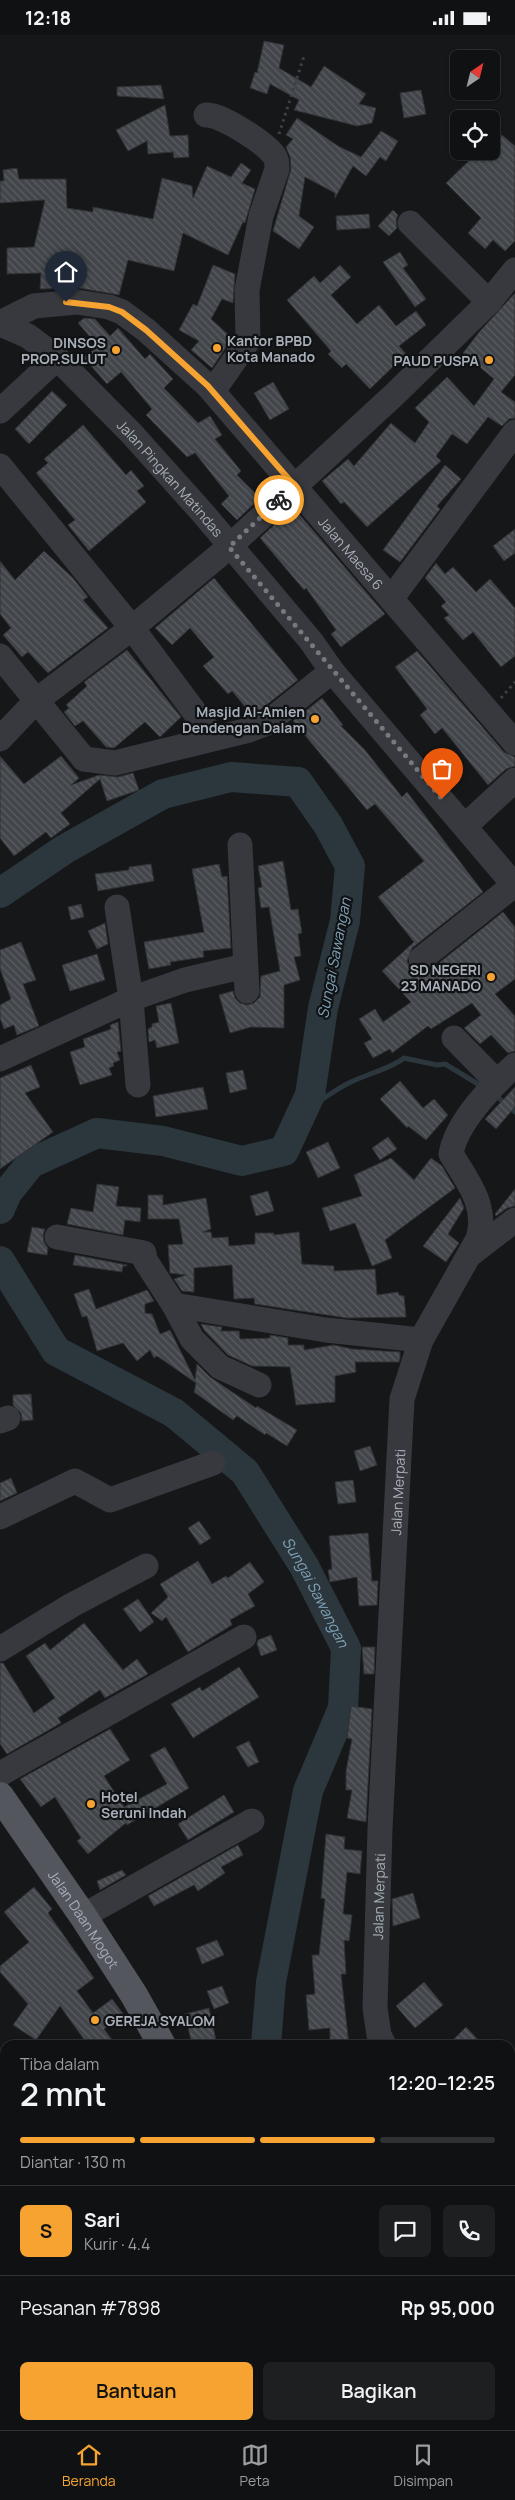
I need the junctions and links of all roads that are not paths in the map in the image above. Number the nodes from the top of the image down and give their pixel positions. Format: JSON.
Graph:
{"nodes":[{"id":1,"x":206,"y":115,"type":"dead end"},
{"id":2,"x":410,"y":223,"type":"dead end"},
{"id":3,"x":515,"y":270,"type":"edge"},
{"id":4,"x":489,"y":302,"type":"junction"},
{"id":5,"x":0,"y":323,"type":"edge"},
{"id":6,"x":57,"y":358,"type":"junction"},
{"id":7,"x":213,"y":391,"type":"junction"},
{"id":8,"x":0,"y":411,"type":"edge"},
{"id":9,"x":515,"y":432,"type":"edge"},
{"id":10,"x":0,"y":467,"type":"edge"},
{"id":11,"x":294,"y":485,"type":"junction"},
{"id":12,"x":229,"y":547,"type":"junction"},
{"id":13,"x":391,"y":599,"type":"junction"},
{"id":14,"x":132,"y":629,"type":"junction"},
{"id":15,"x":0,"y":656,"type":"edge"},
{"id":16,"x":332,"y":671,"type":"junction"},
{"id":17,"x":37,"y":700,"type":"junction"},
{"id":18,"x":214,"y":738,"type":"junction"},
{"id":19,"x":0,"y":739,"type":"edge"},
{"id":20,"x":515,"y":743,"type":"edge"},
{"id":21,"x":515,"y":780,"type":"edge"},
{"id":22,"x":465,"y":826,"type":"junction"},
{"id":23,"x":240,"y":845,"type":"dead end"},
{"id":24,"x":515,"y":885,"type":"edge"},
{"id":25,"x":117,"y":907,"type":"dead end"},
{"id":26,"x":421,"y":959,"type":"dead end"},
{"id":27,"x":245,"y":966,"type":"junction"},
{"id":28,"x":248,"y":991,"type":"dead end"},
{"id":29,"x":131,"y":999,"type":"junction"},
{"id":30,"x":454,"y":1038,"type":"dead end"},
{"id":31,"x":0,"y":1059,"type":"edge"},
{"id":32,"x":138,"y":1085,"type":"dead end"},
{"id":33,"x":496,"y":1085,"type":"edge"},
{"id":34,"x":515,"y":1220,"type":"edge"},
{"id":35,"x":57,"y":1237,"type":"dead end"},
{"id":36,"x":468,"y":1257,"type":"junction"},
{"id":37,"x":174,"y":1305,"type":"junction"},
{"id":38,"x":421,"y":1340,"type":"junction"},
{"id":39,"x":259,"y":1385,"type":"dead end"},
{"id":40,"x":213,"y":1463,"type":"dead end"},
{"id":41,"x":0,"y":1517,"type":"edge"},
{"id":42,"x":146,"y":1566,"type":"dead end"},
{"id":43,"x":244,"y":1637,"type":"dead end"},
{"id":44,"x":0,"y":1649,"type":"edge"},
{"id":45,"x":0,"y":1774,"type":"edge"},
{"id":46,"x":0,"y":1796,"type":"edge"},
{"id":47,"x":252,"y":1821,"type":"dead end"},
{"id":48,"x":83,"y":1916,"type":"junction"},
{"id":49,"x":159,"y":2040,"type":"edge"},
{"id":50,"x":382,"y":2040,"type":"edge"}],
"edges":[{"from":1,"to":7,"type":"street"},
{"from":2,"to":4,"type":"street"},
{"from":3,"to":4,"type":"street"},
{"from":4,"to":11,"type":"street"},
{"from":5,"to":6,"type":"street","name":"Jalan Pingkan Matindas"},
{"from":5,"to":7,"type":"street","name":"Jalan Maesa 6"},
{"from":6,"to":8,"type":"street"},
{"from":6,"to":12,"type":"street","name":"Jalan Pingkan Matindas"},
{"from":7,"to":11,"type":"street","name":"Jalan Maesa 6"},
{"from":9,"to":13,"type":"street"},
{"from":10,"to":14,"type":"street"},
{"from":11,"to":12,"type":"street"},
{"from":11,"to":13,"type":"street","name":"Jalan Maesa 6"},
{"from":12,"to":14,"type":"street"},
{"from":12,"to":16,"type":"street","name":"Jalan Pingkan Matindas"},
{"from":13,"to":20,"type":"street","name":"Jalan Maesa 6"},
{"from":14,"to":17,"type":"street"},
{"from":14,"to":18,"type":"street"},
{"from":15,"to":17,"type":"street"},
{"from":16,"to":18,"type":"street"},
{"from":16,"to":22,"type":"street","name":"Jalan Pingkan Matindas"},
{"from":17,"to":18,"type":"street"},
{"from":17,"to":19,"type":"street"},
{"from":21,"to":22,"type":"street"},
{"from":22,"to":24,"type":"street","name":"Jalan Pingkan Matindas"},
{"from":23,"to":27,"type":"street"},
{"from":24,"to":26,"type":"street"},
{"from":25,"to":29,"type":"street"},
{"from":27,"to":28,"type":"street"},
{"from":27,"to":29,"type":"street"},
{"from":29,"to":31,"type":"street"},
{"from":29,"to":32,"type":"street"},
{"from":30,"to":33,"type":"street"},
{"from":33,"to":36,"type":"street","name":"Jalan Merpati"},
{"from":34,"to":36,"type":"street"},
{"from":35,"to":37,"type":"street"},
{"from":36,"to":38,"type":"street","name":"Jalan Merpati"},
{"from":37,"to":38,"type":"street"},
{"from":37,"to":39,"type":"street"},
{"from":38,"to":50,"type":"street","name":"Jalan Merpati"},
{"from":40,"to":41,"type":"street"},
{"from":42,"to":44,"type":"street"},
{"from":43,"to":45,"type":"street"},
{"from":46,"to":48,"type":"main road","name":"Jalan Daan Mogot"},
{"from":47,"to":48,"type":"street"},
{"from":48,"to":49,"type":"main road","name":"Jalan Daan Mogot"}]}
